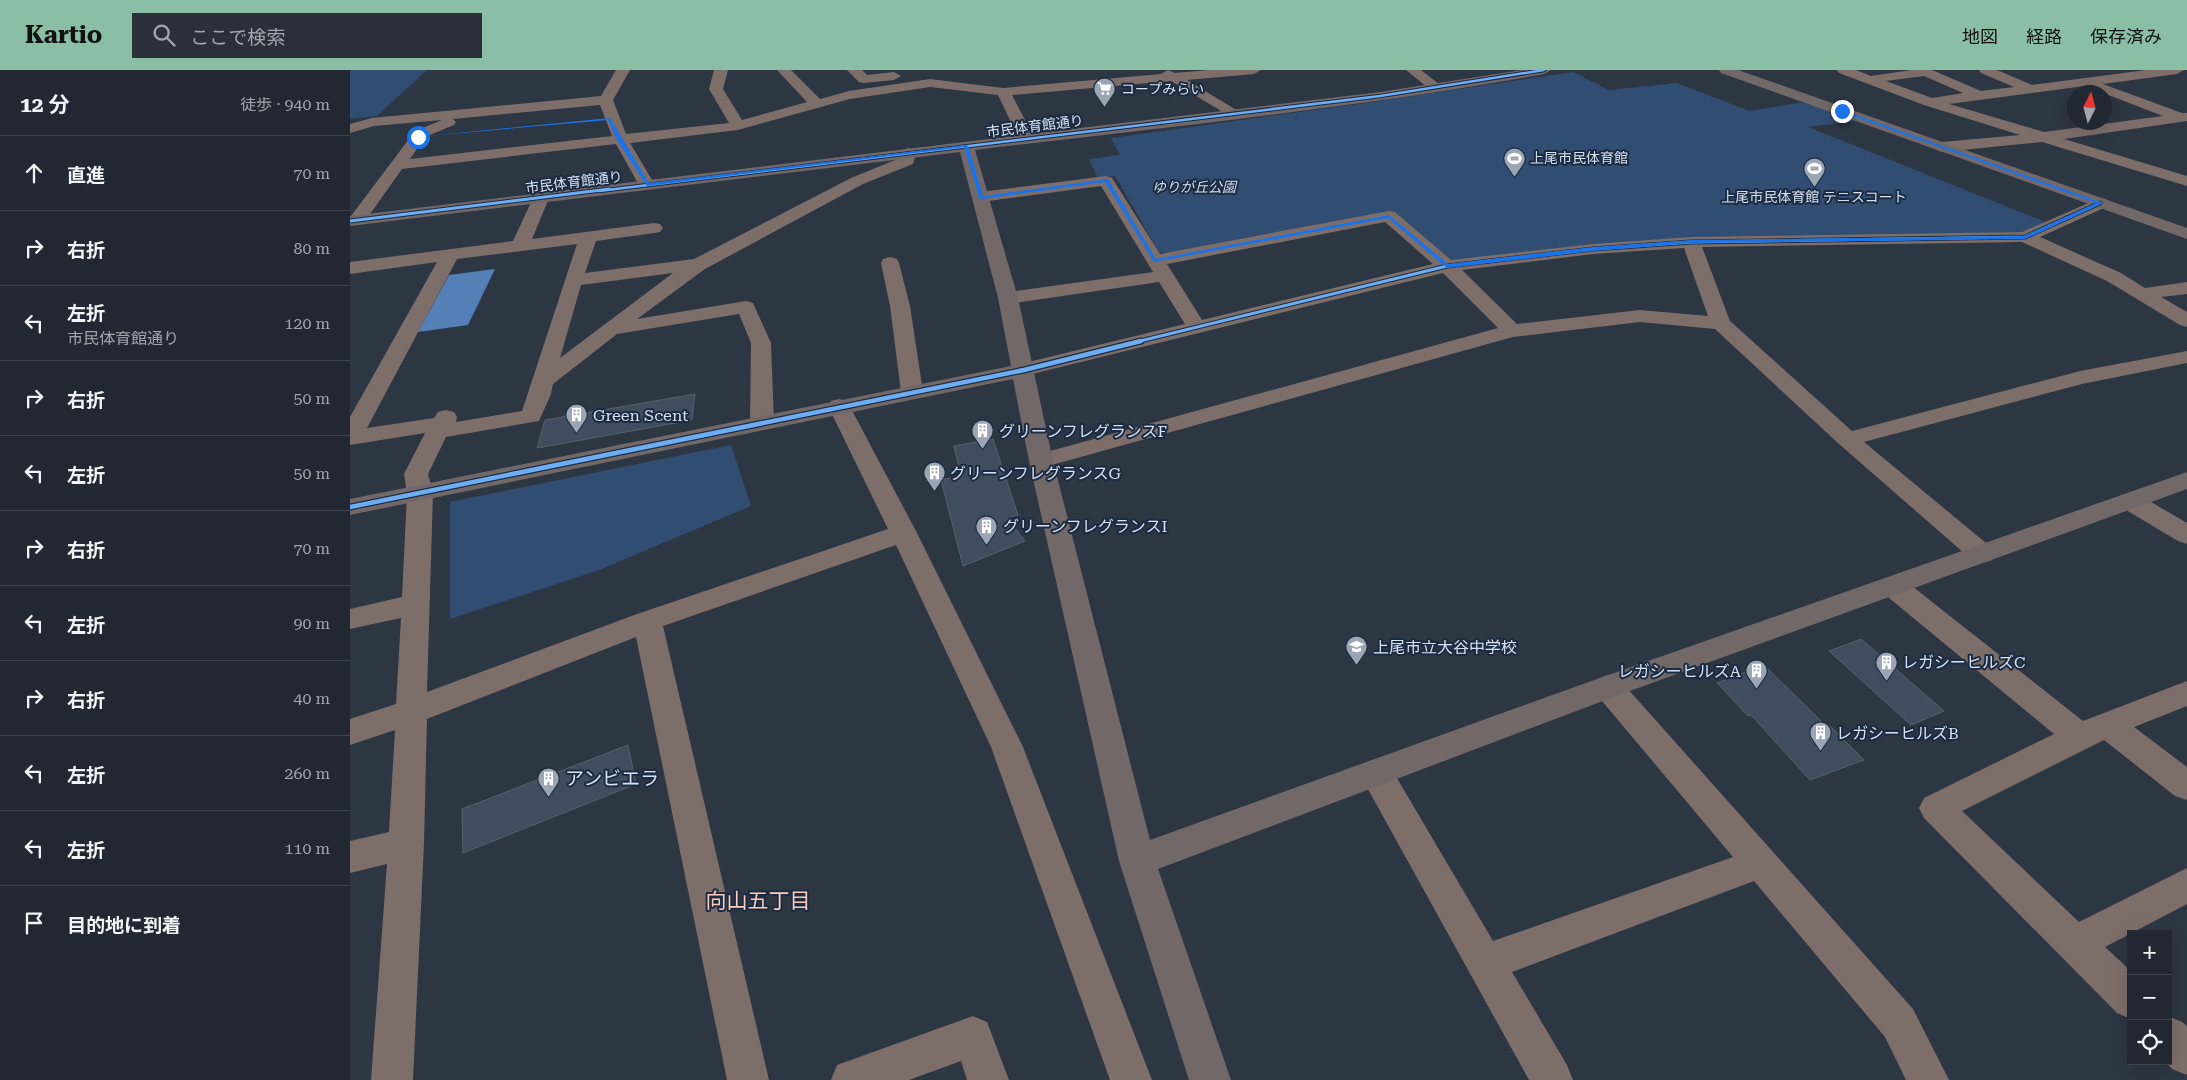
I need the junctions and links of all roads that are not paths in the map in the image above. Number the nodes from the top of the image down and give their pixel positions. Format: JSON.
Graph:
{"nodes":[{"id":1,"x":623,"y":70,"type":"edge"},
{"id":2,"x":721,"y":70,"type":"edge"},
{"id":3,"x":784,"y":70,"type":"edge"},
{"id":4,"x":854,"y":70,"type":"edge"},
{"id":5,"x":1254,"y":70,"type":"edge"},
{"id":6,"x":1412,"y":70,"type":"edge"},
{"id":7,"x":1544,"y":70,"type":"edge"},
{"id":8,"x":1726,"y":70,"type":"edge"},
{"id":9,"x":1844,"y":70,"type":"edge"},
{"id":10,"x":1986,"y":70,"type":"edge"},
{"id":11,"x":2119,"y":70,"type":"edge"},
{"id":12,"x":2178,"y":70,"type":"edge"},
{"id":13,"x":1167,"y":73,"type":"edge"},
{"id":14,"x":2047,"y":73,"type":"dead end"},
{"id":15,"x":906,"y":76,"type":"dead end"},
{"id":16,"x":2134,"y":76,"type":"junction"},
{"id":17,"x":1869,"y":79,"type":"junction"},
{"id":18,"x":2080,"y":83,"type":"junction"},
{"id":19,"x":1437,"y":88,"type":"junction"},
{"id":20,"x":2031,"y":89,"type":"junction"},
{"id":21,"x":1003,"y":92,"type":"junction"},
{"id":22,"x":1980,"y":96,"type":"junction"},
{"id":23,"x":606,"y":100,"type":"junction"},
{"id":24,"x":1928,"y":102,"type":"junction"},
{"id":25,"x":816,"y":104,"type":"junction"},
{"id":26,"x":469,"y":114,"type":"junction"},
{"id":27,"x":1232,"y":114,"type":"junction"},
{"id":28,"x":2184,"y":118,"type":"edge"},
{"id":29,"x":738,"y":126,"type":"junction"},
{"id":30,"x":350,"y":129,"type":"edge"},
{"id":31,"x":456,"y":133,"type":"dead end"},
{"id":32,"x":2043,"y":136,"type":"junction"},
{"id":33,"x":418,"y":137,"type":"junction"},
{"id":34,"x":1027,"y":138,"type":"junction"},
{"id":35,"x":619,"y":140,"type":"junction"},
{"id":36,"x":966,"y":146,"type":"junction"},
{"id":37,"x":1942,"y":147,"type":"junction"},
{"id":38,"x":908,"y":153,"type":"junction"},
{"id":39,"x":397,"y":165,"type":"junction"},
{"id":40,"x":2187,"y":181,"type":"edge"},
{"id":41,"x":647,"y":185,"type":"junction"},
{"id":42,"x":981,"y":197,"type":"junction"},
{"id":43,"x":541,"y":198,"type":"junction"},
{"id":44,"x":2100,"y":203,"type":"junction"},
{"id":45,"x":354,"y":220,"type":"edge"},
{"id":46,"x":654,"y":228,"type":"dead end"},
{"id":47,"x":2187,"y":234,"type":"edge"},
{"id":48,"x":588,"y":236,"type":"junction"},
{"id":49,"x":2025,"y":237,"type":"junction"},
{"id":50,"x":1692,"y":242,"type":"junction"},
{"id":51,"x":520,"y":246,"type":"junction"},
{"id":52,"x":450,"y":255,"type":"junction"},
{"id":53,"x":890,"y":263,"type":"dead end"},
{"id":54,"x":698,"y":265,"type":"junction"},
{"id":55,"x":1447,"y":266,"type":"junction"},
{"id":56,"x":350,"y":268,"type":"edge"},
{"id":57,"x":1159,"y":269,"type":"junction"},
{"id":58,"x":573,"y":280,"type":"junction"},
{"id":59,"x":2187,"y":288,"type":"edge"},
{"id":60,"x":2142,"y":294,"type":"junction"},
{"id":61,"x":1008,"y":298,"type":"junction"},
{"id":62,"x":2187,"y":321,"type":"edge"},
{"id":63,"x":1721,"y":324,"type":"junction"},
{"id":64,"x":1197,"y":328,"type":"junction"},
{"id":65,"x":611,"y":329,"type":"junction"},
{"id":66,"x":1512,"y":331,"type":"junction"},
{"id":67,"x":2187,"y":357,"type":"edge"},
{"id":68,"x":1024,"y":370,"type":"junction"},
{"id":69,"x":542,"y":382,"type":"junction"},
{"id":70,"x":912,"y":392,"type":"junction"},
{"id":71,"x":840,"y":406,"type":"junction"},
{"id":72,"x":762,"y":423,"type":"junction"},
{"id":73,"x":443,"y":424,"type":"junction"},
{"id":74,"x":350,"y":438,"type":"edge"},
{"id":75,"x":1847,"y":439,"type":"junction"},
{"id":76,"x":1042,"y":461,"type":"junction"},
{"id":77,"x":2187,"y":480,"type":"edge"},
{"id":78,"x":420,"y":494,"type":"junction"},
{"id":79,"x":2130,"y":501,"type":"junction"},
{"id":80,"x":350,"y":507,"type":"edge"},
{"id":81,"x":904,"y":533,"type":"junction"},
{"id":82,"x":2187,"y":535,"type":"edge"},
{"id":83,"x":1982,"y":554,"type":"junction"},
{"id":84,"x":1893,"y":586,"type":"junction"},
{"id":85,"x":415,"y":604,"type":"junction"},
{"id":86,"x":350,"y":619,"type":"edge"},
{"id":87,"x":647,"y":621,"type":"junction"},
{"id":88,"x":1608,"y":688,"type":"junction"},
{"id":89,"x":2187,"y":693,"type":"edge"},
{"id":90,"x":410,"y":712,"type":"junction"},
{"id":91,"x":2093,"y":731,"type":"junction"},
{"id":92,"x":350,"y":732,"type":"edge"},
{"id":93,"x":1376,"y":773,"type":"junction"},
{"id":94,"x":2187,"y":786,"type":"edge"},
{"id":95,"x":406,"y":843,"type":"junction"},
{"id":96,"x":350,"y":857,"type":"edge"},
{"id":97,"x":1138,"y":861,"type":"junction"},
{"id":98,"x":1760,"y":863,"type":"junction"},
{"id":99,"x":2187,"y":885,"type":"edge"},
{"id":100,"x":2074,"y":944,"type":"junction"},
{"id":101,"x":1485,"y":963,"type":"junction"},
{"id":102,"x":2127,"y":995,"type":"edge"},
{"id":103,"x":2172,"y":1040,"type":"edge"},
{"id":104,"x":2187,"y":1054,"type":"edge"},
{"id":105,"x":392,"y":1080,"type":"edge"},
{"id":106,"x":748,"y":1080,"type":"edge"},
{"id":107,"x":852,"y":1080,"type":"edge"},
{"id":108,"x":988,"y":1080,"type":"edge"},
{"id":109,"x":1131,"y":1080,"type":"edge"},
{"id":110,"x":1210,"y":1080,"type":"edge"},
{"id":111,"x":1552,"y":1080,"type":"edge"},
{"id":112,"x":1928,"y":1080,"type":"edge"}],
"edges":[{"from":1,"to":23,"type":"street"},
{"from":2,"to":29,"type":"street"},
{"from":3,"to":25,"type":"street"},
{"from":4,"to":15,"type":"street"},
{"from":5,"to":13,"type":"street"},
{"from":6,"to":19,"type":"street"},
{"from":7,"to":19,"type":"street","name":"市民体育館通り"},
{"from":8,"to":37,"type":"street"},
{"from":9,"to":17,"type":"street"},
{"from":10,"to":20,"type":"street"},
{"from":11,"to":16,"type":"street"},
{"from":12,"to":16,"type":"street"},
{"from":13,"to":21,"type":"street"},
{"from":13,"to":27,"type":"street"},
{"from":14,"to":18,"type":"street"},
{"from":16,"to":18,"type":"street"},
{"from":17,"to":22,"type":"street"},
{"from":17,"to":24,"type":"street"},
{"from":18,"to":20,"type":"street"},
{"from":18,"to":28,"type":"street"},
{"from":19,"to":27,"type":"street","name":"市民体育館通り"},
{"from":20,"to":22,"type":"street"},
{"from":21,"to":25,"type":"street"},
{"from":21,"to":34,"type":"street"},
{"from":22,"to":24,"type":"street"},
{"from":23,"to":26,"type":"street"},
{"from":23,"to":35,"type":"street"},
{"from":24,"to":32,"type":"street"},
{"from":25,"to":29,"type":"street"},
{"from":26,"to":30,"type":"street"},
{"from":26,"to":33,"type":"street"},
{"from":27,"to":34,"type":"street","name":"市民体育館通り"},
{"from":28,"to":32,"type":"street"},
{"from":29,"to":35,"type":"street"},
{"from":31,"to":33,"type":"street"},
{"from":32,"to":37,"type":"street"},
{"from":32,"to":40,"type":"street"},
{"from":33,"to":39,"type":"street"},
{"from":34,"to":36,"type":"street","name":"市民体育館通り"},
{"from":35,"to":39,"type":"street"},
{"from":35,"to":41,"type":"street"},
{"from":36,"to":38,"type":"street","name":"市民体育館通り"},
{"from":36,"to":42,"type":"street"},
{"from":37,"to":44,"type":"street"},
{"from":38,"to":41,"type":"street","name":"市民体育館通り"},
{"from":38,"to":54,"type":"street"},
{"from":39,"to":45,"type":"street"},
{"from":41,"to":43,"type":"street","name":"市民体育館通り"},
{"from":42,"to":57,"type":"street"},
{"from":42,"to":61,"type":"street"},
{"from":43,"to":45,"type":"street","name":"市民体育館通り"},
{"from":43,"to":51,"type":"street"},
{"from":44,"to":47,"type":"street"},
{"from":44,"to":49,"type":"street"},
{"from":46,"to":48,"type":"street"},
{"from":48,"to":51,"type":"street"},
{"from":48,"to":58,"type":"street"},
{"from":49,"to":50,"type":"street"},
{"from":49,"to":60,"type":"street"},
{"from":50,"to":55,"type":"street"},
{"from":50,"to":63,"type":"street"},
{"from":51,"to":52,"type":"street"},
{"from":52,"to":56,"type":"street"},
{"from":52,"to":74,"type":"street"},
{"from":53,"to":70,"type":"street"},
{"from":54,"to":58,"type":"street"},
{"from":54,"to":65,"type":"street"},
{"from":55,"to":57,"type":"street"},
{"from":55,"to":64,"type":"street"},
{"from":55,"to":66,"type":"street"},
{"from":57,"to":61,"type":"street"},
{"from":57,"to":64,"type":"street"},
{"from":58,"to":69,"type":"street"},
{"from":59,"to":60,"type":"street"},
{"from":60,"to":62,"type":"street"},
{"from":61,"to":68,"type":"street"},
{"from":63,"to":66,"type":"street"},
{"from":63,"to":75,"type":"street"},
{"from":64,"to":68,"type":"street"},
{"from":65,"to":69,"type":"street"},
{"from":65,"to":72,"type":"street"},
{"from":66,"to":76,"type":"street"},
{"from":67,"to":75,"type":"street"},
{"from":68,"to":70,"type":"street"},
{"from":68,"to":76,"type":"street"},
{"from":69,"to":73,"type":"street"},
{"from":70,"to":71,"type":"street"},
{"from":71,"to":72,"type":"street"},
{"from":71,"to":81,"type":"street"},
{"from":72,"to":78,"type":"street"},
{"from":73,"to":74,"type":"street"},
{"from":73,"to":78,"type":"street"},
{"from":75,"to":83,"type":"street"},
{"from":76,"to":97,"type":"street"},
{"from":77,"to":79,"type":"street"},
{"from":78,"to":80,"type":"street"},
{"from":78,"to":85,"type":"street"},
{"from":79,"to":82,"type":"street"},
{"from":79,"to":83,"type":"street"},
{"from":81,"to":87,"type":"street"},
{"from":81,"to":109,"type":"street"},
{"from":83,"to":84,"type":"street"},
{"from":84,"to":88,"type":"street"},
{"from":84,"to":91,"type":"street"},
{"from":85,"to":86,"type":"street"},
{"from":85,"to":90,"type":"street"},
{"from":87,"to":90,"type":"street"},
{"from":87,"to":106,"type":"street"},
{"from":88,"to":93,"type":"street"},
{"from":88,"to":98,"type":"street"},
{"from":89,"to":91,"type":"street"},
{"from":90,"to":92,"type":"street"},
{"from":90,"to":95,"type":"street"},
{"from":91,"to":94,"type":"street"},
{"from":91,"to":100,"type":"street"},
{"from":93,"to":97,"type":"street"},
{"from":93,"to":101,"type":"street"},
{"from":95,"to":96,"type":"street"},
{"from":95,"to":105,"type":"street"},
{"from":97,"to":110,"type":"street"},
{"from":98,"to":101,"type":"street"},
{"from":98,"to":112,"type":"street"},
{"from":99,"to":100,"type":"street"},
{"from":100,"to":102,"type":"street"},
{"from":101,"to":111,"type":"street"},
{"from":103,"to":104,"type":"street"},
{"from":107,"to":108,"type":"street"}]}
